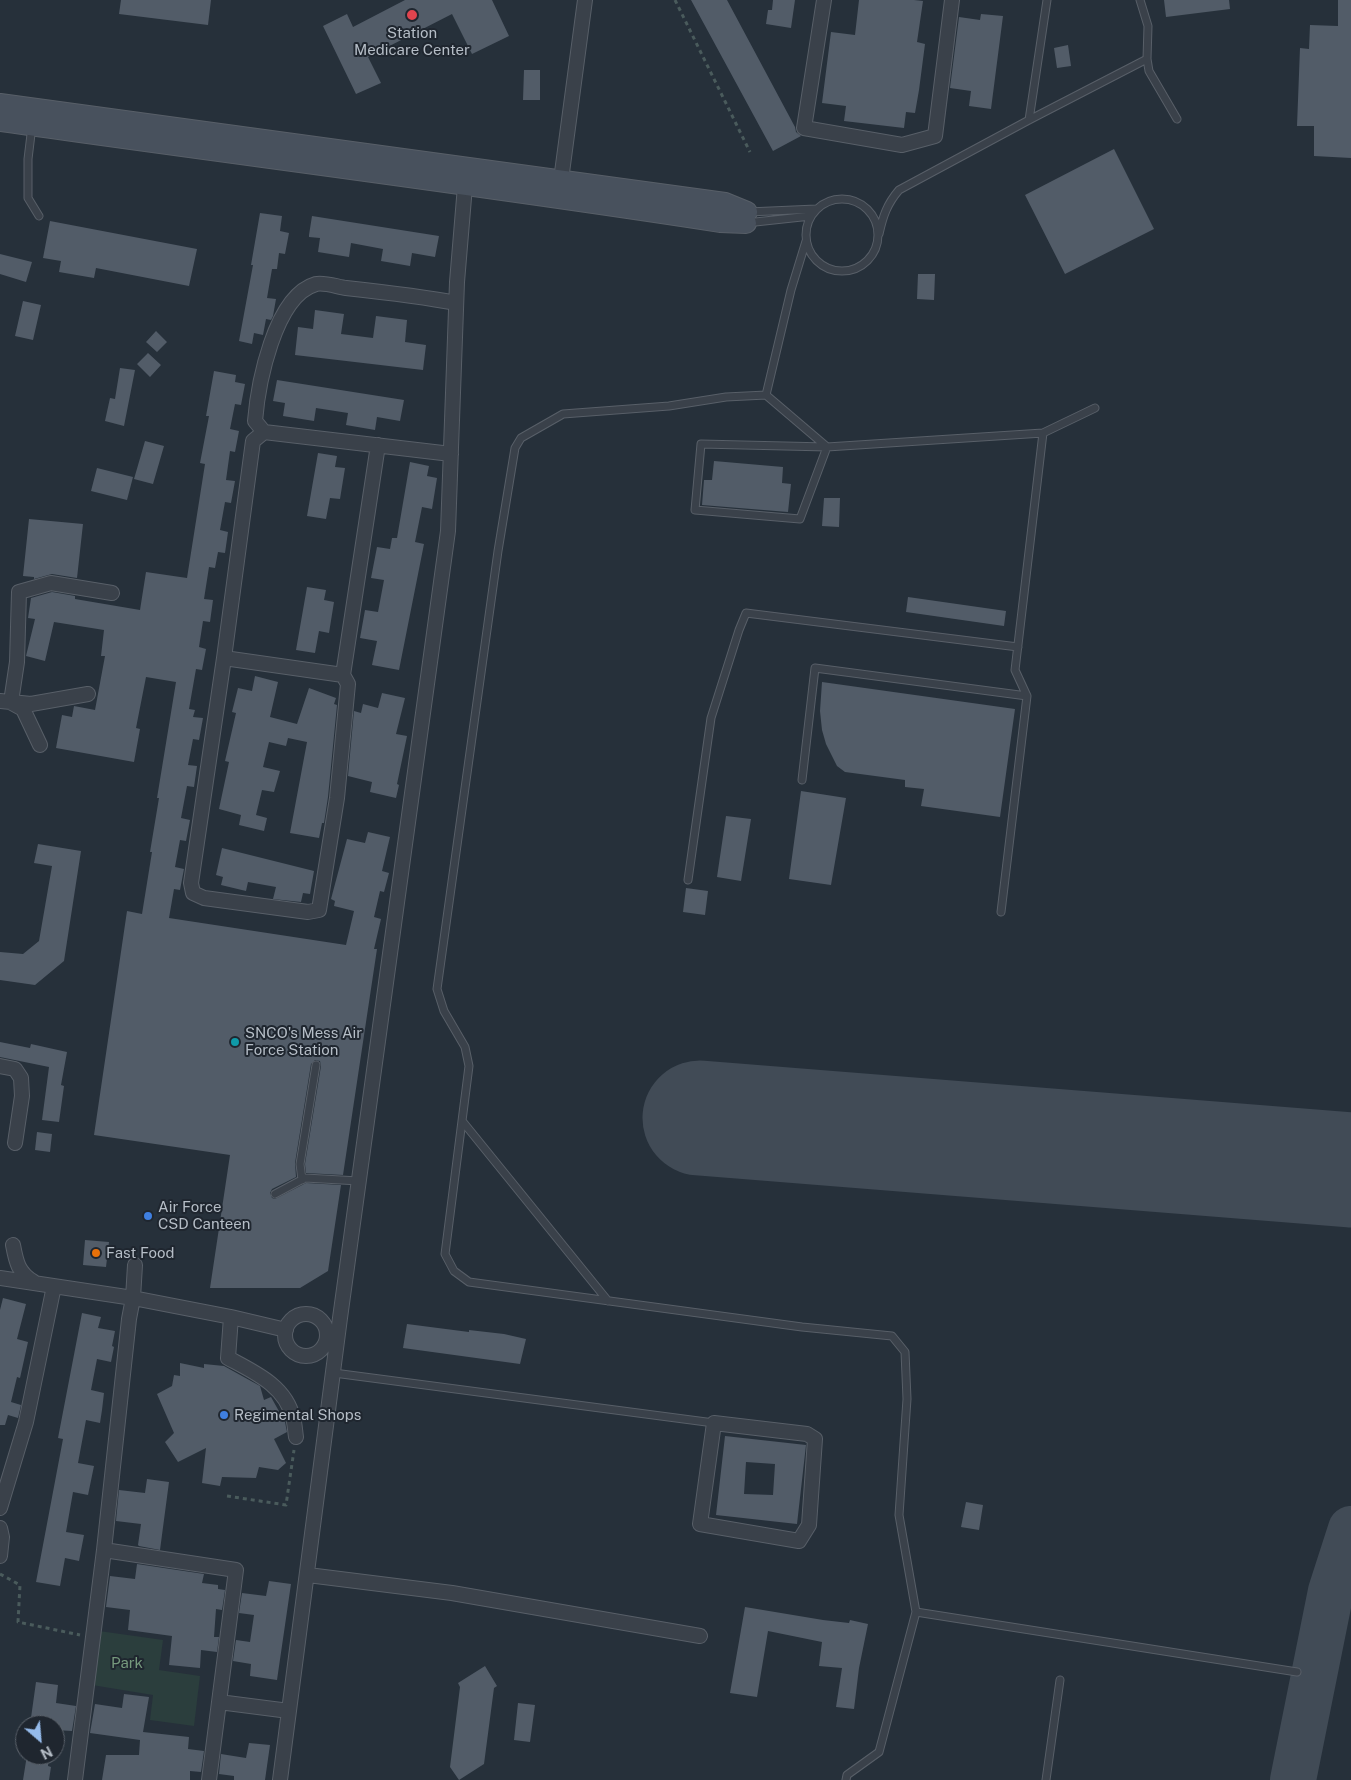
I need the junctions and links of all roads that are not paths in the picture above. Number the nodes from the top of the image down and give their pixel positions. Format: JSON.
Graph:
{"nodes":[{"id":1,"x":585,"y":0,"type":"edge"},
{"id":2,"x":824,"y":0,"type":"edge"},
{"id":3,"x":952,"y":0,"type":"edge"},
{"id":4,"x":1047,"y":0,"type":"edge"},
{"id":5,"x":1140,"y":0,"type":"edge"},
{"id":6,"x":1147,"y":60,"type":"junction"},
{"id":7,"x":0,"y":104,"type":"edge"},
{"id":8,"x":1177,"y":119,"type":"dead end"},
{"id":9,"x":1029,"y":120,"type":"junction"},
{"id":10,"x":0,"y":121,"type":"edge"},
{"id":11,"x":32,"y":126,"type":"junction"},
{"id":12,"x":561,"y":180,"type":"junction"},
{"id":13,"x":465,"y":186,"type":"junction"},
{"id":14,"x":816,"y":209,"type":"junction"},
{"id":15,"x":38,"y":216,"type":"dead end"},
{"id":16,"x":811,"y":216,"type":"junction"},
{"id":17,"x":747,"y":218,"type":"junction"},
{"id":18,"x":879,"y":234,"type":"junction"},
{"id":19,"x":806,"y":241,"type":"junction"},
{"id":20,"x":456,"y":303,"type":"junction"},
{"id":21,"x":766,"y":395,"type":"junction"},
{"id":22,"x":1095,"y":408,"type":"dead end"},
{"id":23,"x":264,"y":432,"type":"junction"},
{"id":24,"x":1042,"y":433,"type":"junction"},
{"id":25,"x":378,"y":445,"type":"junction"},
{"id":26,"x":827,"y":447,"type":"junction"},
{"id":27,"x":451,"y":454,"type":"junction"},
{"id":28,"x":112,"y":593,"type":"dead end"},
{"id":29,"x":1018,"y":647,"type":"junction"},
{"id":30,"x":224,"y":658,"type":"junction"},
{"id":31,"x":343,"y":676,"type":"junction"},
{"id":32,"x":88,"y":694,"type":"dead end"},
{"id":33,"x":1027,"y":696,"type":"junction"},
{"id":34,"x":6,"y":701,"type":"edge"},
{"id":35,"x":40,"y":745,"type":"dead end"},
{"id":36,"x":802,"y":780,"type":"dead end"},
{"id":37,"x":688,"y":880,"type":"dead end"},
{"id":38,"x":1001,"y":912,"type":"dead end"},
{"id":39,"x":316,"y":1064,"type":"dead end"},
{"id":40,"x":0,"y":1066,"type":"edge"},
{"id":41,"x":463,"y":1122,"type":"junction"},
{"id":42,"x":15,"y":1143,"type":"dead end"},
{"id":43,"x":302,"y":1180,"type":"junction"},
{"id":44,"x":360,"y":1180,"type":"junction"},
{"id":45,"x":275,"y":1194,"type":"dead end"},
{"id":46,"x":13,"y":1245,"type":"dead end"},
{"id":47,"x":135,"y":1265,"type":"dead end"},
{"id":48,"x":0,"y":1278,"type":"edge"},
{"id":49,"x":37,"y":1284,"type":"junction"},
{"id":50,"x":54,"y":1286,"type":"junction"},
{"id":51,"x":133,"y":1298,"type":"junction"},
{"id":52,"x":608,"y":1301,"type":"junction"},
{"id":53,"x":342,"y":1311,"type":"junction"},
{"id":54,"x":231,"y":1317,"type":"junction"},
{"id":55,"x":286,"y":1330,"type":"junction"},
{"id":56,"x":324,"y":1345,"type":"junction"},
{"id":57,"x":333,"y":1377,"type":"junction"},
{"id":58,"x":714,"y":1424,"type":"junction"},
{"id":59,"x":296,"y":1437,"type":"road end"},
{"id":60,"x":0,"y":1508,"type":"edge"},
{"id":61,"x":0,"y":1528,"type":"edge"},
{"id":62,"x":104,"y":1550,"type":"junction"},
{"id":63,"x":0,"y":1556,"type":"edge"},
{"id":64,"x":308,"y":1575,"type":"junction"},
{"id":65,"x":916,"y":1612,"type":"junction"},
{"id":66,"x":700,"y":1636,"type":"dead end"},
{"id":67,"x":1297,"y":1672,"type":"dead end"},
{"id":68,"x":1060,"y":1680,"type":"dead end"},
{"id":69,"x":219,"y":1702,"type":"junction"},
{"id":70,"x":290,"y":1711,"type":"junction"},
{"id":71,"x":74,"y":1780,"type":"edge"},
{"id":72,"x":209,"y":1780,"type":"edge"},
{"id":73,"x":280,"y":1780,"type":"edge"},
{"id":74,"x":846,"y":1780,"type":"edge"},
{"id":75,"x":1046,"y":1780,"type":"edge"}],
"edges":[{"from":1,"to":12,"type":"street"},
{"from":2,"to":3,"type":"street"},
{"from":4,"to":9,"type":"lane"},
{"from":5,"to":6,"type":"lane"},
{"from":6,"to":8,"type":"lane"},
{"from":6,"to":9,"type":"lane"},
{"from":7,"to":12,"type":"main road"},
{"from":9,"to":18,"type":"lane"},
{"from":10,"to":11,"type":"main road"},
{"from":11,"to":13,"type":"main road"},
{"from":11,"to":15,"type":"lane"},
{"from":12,"to":17,"type":"main road"},
{"from":13,"to":17,"type":"main road"},
{"from":13,"to":20,"type":"street"},
{"from":14,"to":16,"type":"lane"},
{"from":14,"to":17,"type":"lane"},
{"from":14,"to":18,"type":"lane"},
{"from":16,"to":17,"type":"lane"},
{"from":16,"to":19,"type":"lane"},
{"from":18,"to":19,"type":"lane"},
{"from":19,"to":21,"type":"lane"},
{"from":20,"to":23,"type":"street"},
{"from":20,"to":27,"type":"street"},
{"from":21,"to":26,"type":"lane"},
{"from":21,"to":41,"type":"lane"},
{"from":22,"to":24,"type":"lane"},
{"from":23,"to":25,"type":"street"},
{"from":23,"to":30,"type":"street"},
{"from":24,"to":26,"type":"lane"},
{"from":24,"to":29,"type":"lane"},
{"from":25,"to":27,"type":"street"},
{"from":25,"to":31,"type":"street"},
{"from":26,"to":26,"type":"lane"},
{"from":27,"to":44,"type":"street"},
{"from":28,"to":34,"type":"street"},
{"from":29,"to":33,"type":"lane"},
{"from":29,"to":37,"type":"lane"},
{"from":30,"to":31,"type":"street"},
{"from":30,"to":31,"type":"street"},
{"from":32,"to":34,"type":"street"},
{"from":33,"to":36,"type":"lane"},
{"from":33,"to":38,"type":"lane"},
{"from":34,"to":35,"type":"street"},
{"from":39,"to":43,"type":"lane"},
{"from":40,"to":42,"type":"street"},
{"from":41,"to":52,"type":"lane"},
{"from":41,"to":52,"type":"lane"},
{"from":43,"to":44,"type":"lane"},
{"from":43,"to":45,"type":"lane"},
{"from":44,"to":53,"type":"street"},
{"from":46,"to":49,"type":"street"},
{"from":47,"to":51,"type":"street"},
{"from":48,"to":49,"type":"street"},
{"from":49,"to":50,"type":"street"},
{"from":50,"to":51,"type":"street"},
{"from":50,"to":60,"type":"street"},
{"from":51,"to":54,"type":"street"},
{"from":51,"to":62,"type":"street"},
{"from":52,"to":65,"type":"lane"},
{"from":53,"to":56,"type":"street"},
{"from":53,"to":57,"type":"street"},
{"from":54,"to":55,"type":"street"},
{"from":54,"to":59,"type":"street"},
{"from":55,"to":56,"type":"street"},
{"from":55,"to":56,"type":"street"},
{"from":56,"to":57,"type":"street"},
{"from":57,"to":58,"type":"lane"},
{"from":57,"to":64,"type":"street"},
{"from":58,"to":58,"type":"street"},
{"from":61,"to":63,"type":"street"},
{"from":62,"to":69,"type":"street"},
{"from":62,"to":71,"type":"street"},
{"from":64,"to":66,"type":"street"},
{"from":64,"to":70,"type":"street"},
{"from":65,"to":67,"type":"lane"},
{"from":65,"to":74,"type":"lane"},
{"from":68,"to":75,"type":"lane"},
{"from":69,"to":70,"type":"street"},
{"from":69,"to":72,"type":"street"},
{"from":70,"to":73,"type":"street"}]}
